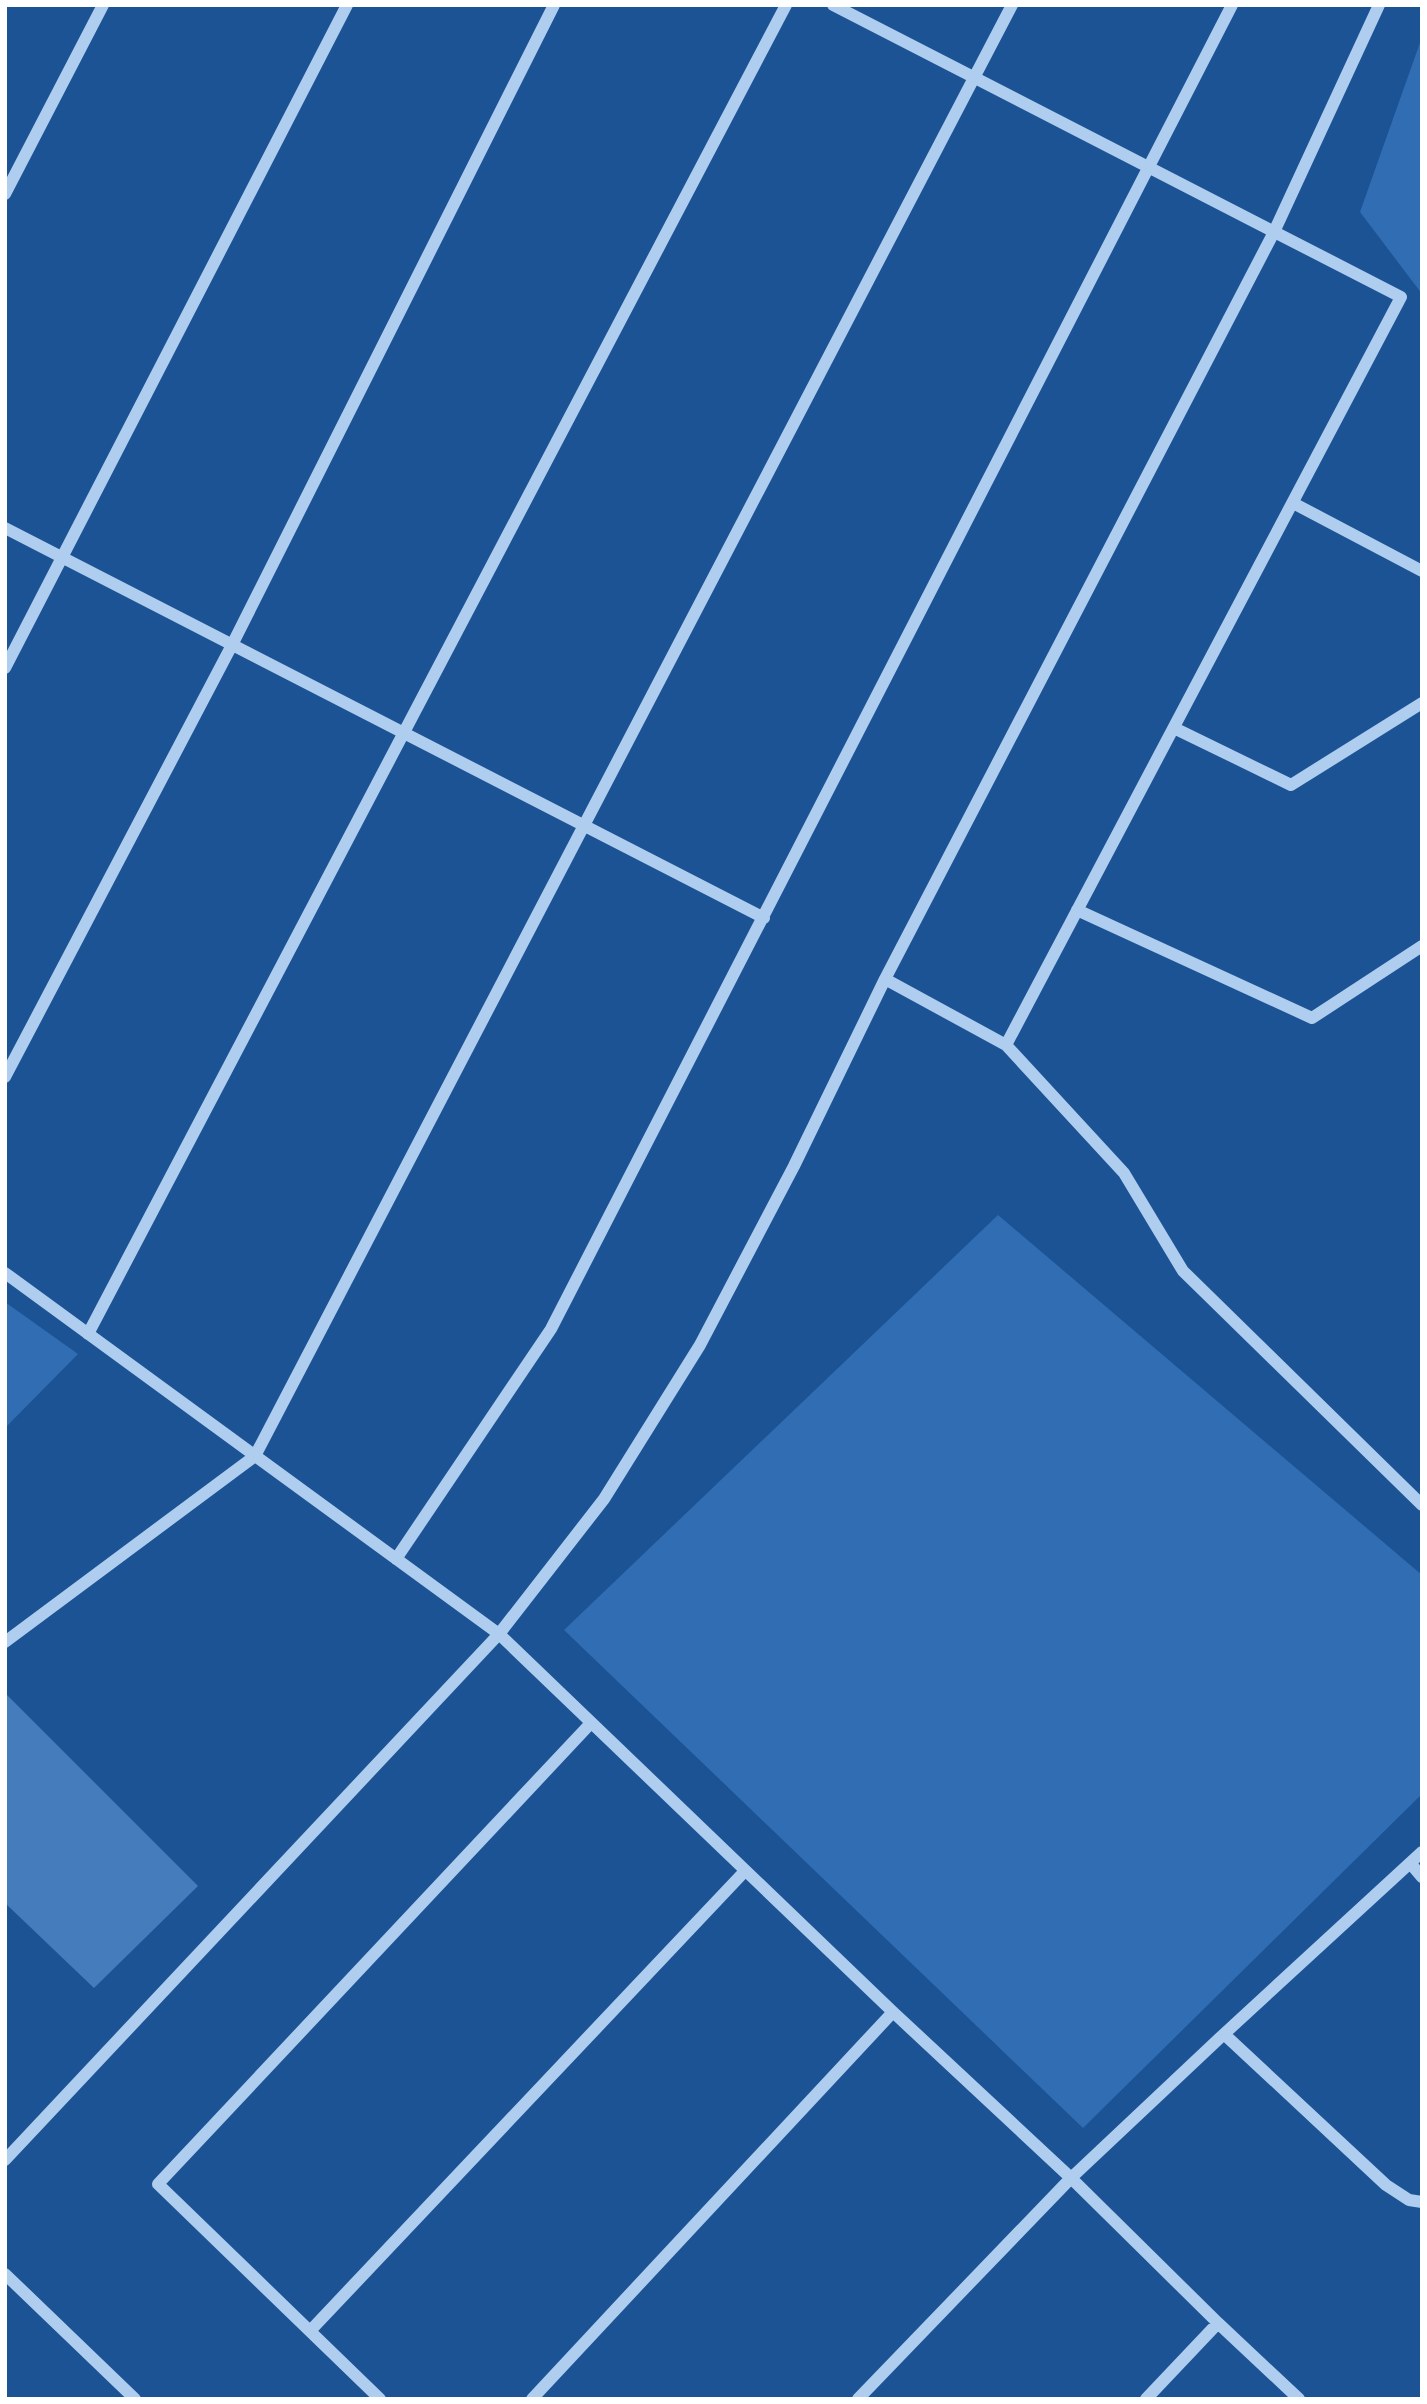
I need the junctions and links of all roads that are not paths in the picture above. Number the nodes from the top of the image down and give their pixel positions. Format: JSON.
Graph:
{"nodes":[{"id":1,"x":103,"y":5,"type":"edge"},
{"id":2,"x":347,"y":5,"type":"edge"},
{"id":3,"x":554,"y":5,"type":"edge"},
{"id":4,"x":786,"y":5,"type":"edge"},
{"id":5,"x":833,"y":5,"type":"edge"},
{"id":6,"x":1012,"y":5,"type":"edge"},
{"id":7,"x":1232,"y":5,"type":"edge"},
{"id":8,"x":1379,"y":5,"type":"edge"},
{"id":9,"x":975,"y":78,"type":"junction"},
{"id":10,"x":1150,"y":168,"type":"junction"},
{"id":11,"x":5,"y":194,"type":"edge"},
{"id":12,"x":1274,"y":232,"type":"junction"},
{"id":13,"x":1293,"y":503,"type":"junction"},
{"id":14,"x":5,"y":528,"type":"edge"},
{"id":15,"x":62,"y":558,"type":"junction"},
{"id":16,"x":1422,"y":571,"type":"edge"},
{"id":17,"x":232,"y":645,"type":"junction"},
{"id":18,"x":5,"y":668,"type":"edge"},
{"id":19,"x":1422,"y":703,"type":"edge"},
{"id":20,"x":1174,"y":728,"type":"junction"},
{"id":21,"x":404,"y":733,"type":"junction"},
{"id":22,"x":585,"y":826,"type":"junction"},
{"id":23,"x":1077,"y":910,"type":"junction"},
{"id":24,"x":764,"y":918,"type":"junction"},
{"id":25,"x":1422,"y":946,"type":"edge"},
{"id":26,"x":885,"y":979,"type":"junction"},
{"id":27,"x":1006,"y":1045,"type":"junction"},
{"id":28,"x":5,"y":1077,"type":"edge"},
{"id":29,"x":5,"y":1273,"type":"edge"},
{"id":30,"x":88,"y":1334,"type":"junction"},
{"id":31,"x":255,"y":1455,"type":"junction"},
{"id":32,"x":1422,"y":1504,"type":"edge"},
{"id":33,"x":396,"y":1559,"type":"junction"},
{"id":34,"x":499,"y":1634,"type":"junction"},
{"id":35,"x":5,"y":1642,"type":"edge"},
{"id":36,"x":592,"y":1723,"type":"junction"},
{"id":37,"x":1422,"y":1852,"type":"edge"},
{"id":38,"x":1411,"y":1864,"type":"junction"},
{"id":39,"x":746,"y":1871,"type":"junction"},
{"id":40,"x":1422,"y":1877,"type":"edge"},
{"id":41,"x":893,"y":2012,"type":"junction"},
{"id":42,"x":1224,"y":2034,"type":"junction"},
{"id":43,"x":5,"y":2160,"type":"edge"},
{"id":44,"x":1071,"y":2178,"type":"junction"},
{"id":45,"x":1422,"y":2202,"type":"edge"},
{"id":46,"x":5,"y":2274,"type":"edge"},
{"id":47,"x":1218,"y":2323,"type":"junction"},
{"id":48,"x":310,"y":2331,"type":"junction"},
{"id":49,"x":135,"y":2399,"type":"edge"},
{"id":50,"x":380,"y":2399,"type":"edge"},
{"id":51,"x":531,"y":2399,"type":"edge"},
{"id":52,"x":858,"y":2399,"type":"edge"},
{"id":53,"x":1146,"y":2399,"type":"edge"},
{"id":54,"x":1299,"y":2399,"type":"edge"}],
"edges":[{"from":1,"to":11,"type":"street"},
{"from":2,"to":15,"type":"street"},
{"from":3,"to":17,"type":"street"},
{"from":4,"to":21,"type":"street"},
{"from":5,"to":9,"type":"street"},
{"from":6,"to":9,"type":"street"},
{"from":7,"to":10,"type":"street"},
{"from":8,"to":12,"type":"street"},
{"from":9,"to":10,"type":"street"},
{"from":9,"to":22,"type":"street"},
{"from":10,"to":12,"type":"street"},
{"from":10,"to":24,"type":"street"},
{"from":12,"to":13,"type":"street"},
{"from":12,"to":26,"type":"street"},
{"from":13,"to":16,"type":"street"},
{"from":13,"to":20,"type":"street"},
{"from":14,"to":15,"type":"street"},
{"from":15,"to":17,"type":"street"},
{"from":15,"to":18,"type":"street"},
{"from":17,"to":21,"type":"street"},
{"from":17,"to":28,"type":"street"},
{"from":19,"to":20,"type":"street"},
{"from":20,"to":23,"type":"street"},
{"from":21,"to":22,"type":"street"},
{"from":21,"to":30,"type":"street"},
{"from":22,"to":24,"type":"street"},
{"from":22,"to":31,"type":"street"},
{"from":23,"to":25,"type":"street"},
{"from":23,"to":27,"type":"street"},
{"from":24,"to":33,"type":"street"},
{"from":26,"to":27,"type":"street"},
{"from":26,"to":34,"type":"street"},
{"from":27,"to":32,"type":"street"},
{"from":29,"to":30,"type":"street"},
{"from":30,"to":31,"type":"street"},
{"from":31,"to":33,"type":"street"},
{"from":31,"to":35,"type":"street"},
{"from":33,"to":34,"type":"street"},
{"from":34,"to":36,"type":"street"},
{"from":34,"to":43,"type":"street"},
{"from":36,"to":39,"type":"street"},
{"from":36,"to":48,"type":"street"},
{"from":37,"to":38,"type":"street"},
{"from":38,"to":40,"type":"street"},
{"from":38,"to":42,"type":"street"},
{"from":39,"to":41,"type":"street"},
{"from":39,"to":48,"type":"street"},
{"from":41,"to":44,"type":"street"},
{"from":41,"to":51,"type":"street"},
{"from":42,"to":44,"type":"street"},
{"from":42,"to":45,"type":"street"},
{"from":44,"to":47,"type":"street"},
{"from":44,"to":52,"type":"street"},
{"from":46,"to":49,"type":"street"},
{"from":47,"to":53,"type":"street"},
{"from":47,"to":54,"type":"street"},
{"from":48,"to":50,"type":"street"}]}
